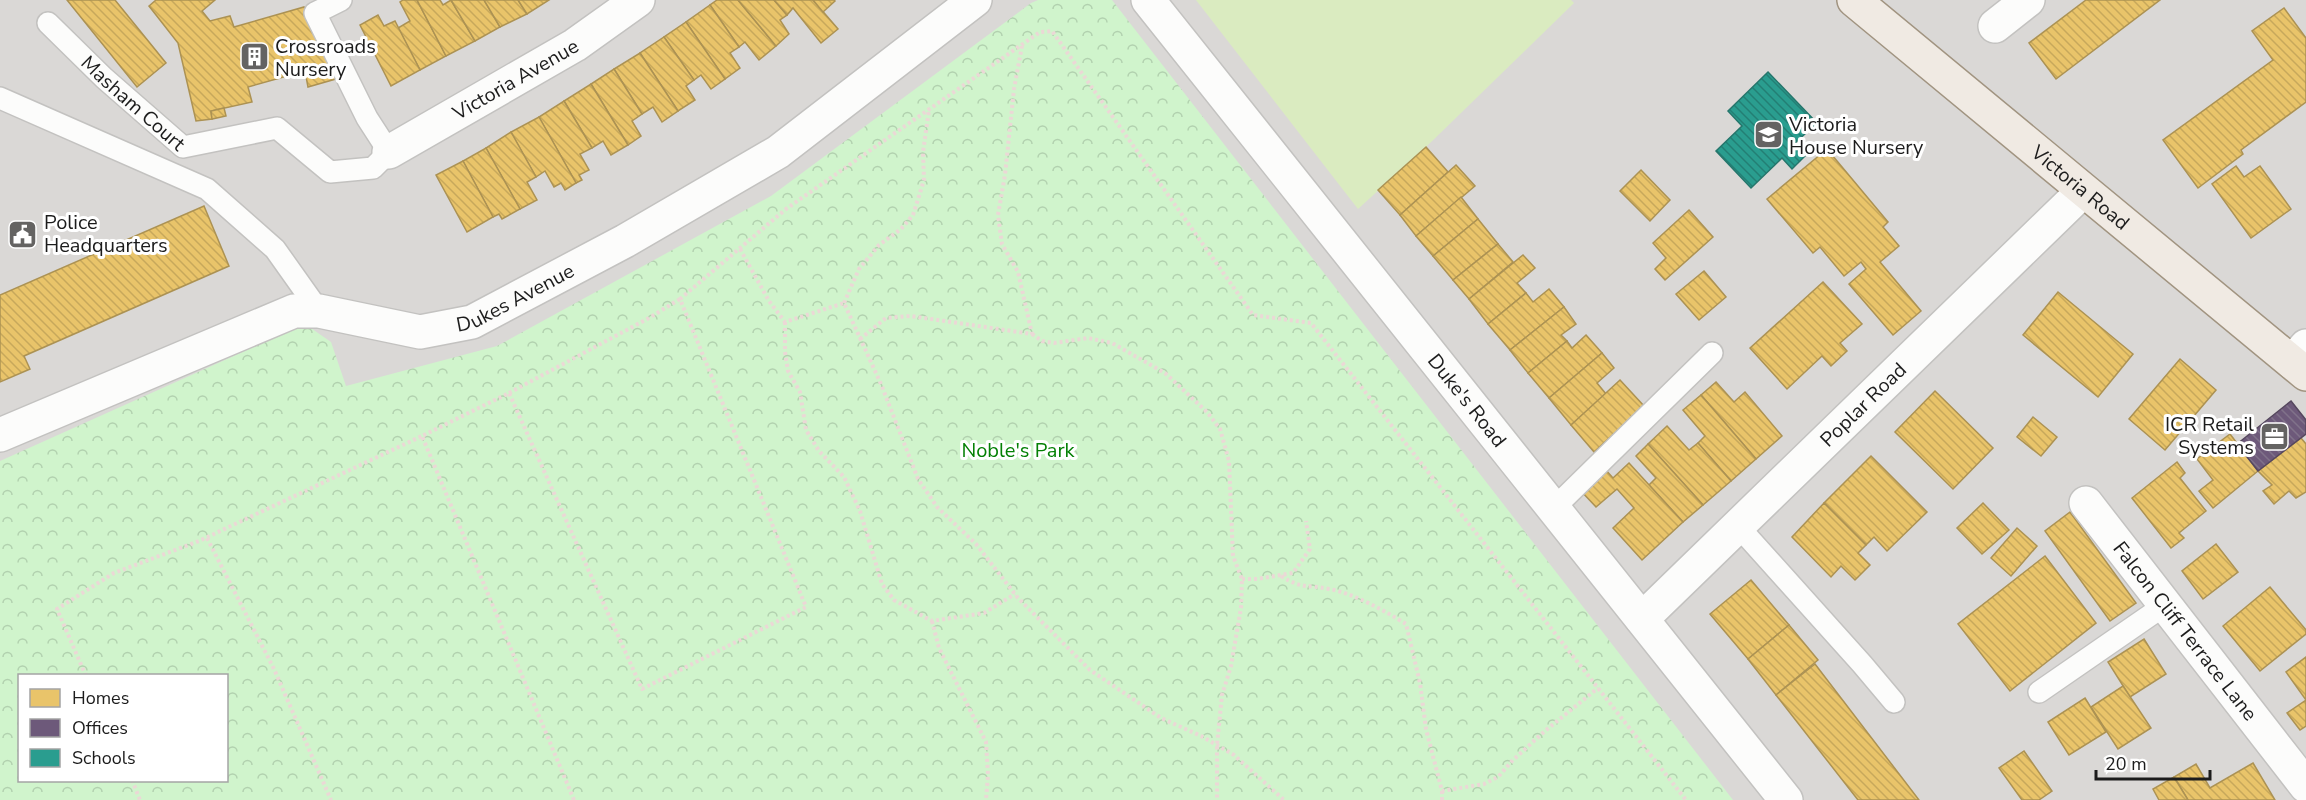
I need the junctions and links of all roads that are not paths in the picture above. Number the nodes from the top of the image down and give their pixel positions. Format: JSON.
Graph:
{"nodes":[{"id":1,"x":341,"y":0,"type":"edge"},
{"id":2,"x":638,"y":0,"type":"edge"},
{"id":3,"x":975,"y":0,"type":"edge"},
{"id":4,"x":1148,"y":0,"type":"edge"},
{"id":5,"x":1854,"y":0,"type":"edge"},
{"id":6,"x":2028,"y":0,"type":"edge"},
{"id":7,"x":48,"y":22,"type":"dead end"},
{"id":8,"x":1995,"y":26,"type":"dead end"},
{"id":9,"x":0,"y":98,"type":"edge"},
{"id":10,"x":389,"y":152,"type":"junction"},
{"id":11,"x":2083,"y":191,"type":"junction"},
{"id":12,"x":320,"y":311,"type":"junction"},
{"id":13,"x":1712,"y":353,"type":"dead end"},
{"id":14,"x":2301,"y":361,"type":"edge"},
{"id":15,"x":0,"y":435,"type":"edge"},
{"id":16,"x":2086,"y":503,"type":"dead end"},
{"id":17,"x":1553,"y":509,"type":"junction"},
{"id":18,"x":1738,"y":526,"type":"junction"},
{"id":19,"x":2165,"y":605,"type":"junction"},
{"id":20,"x":1642,"y":619,"type":"junction"},
{"id":21,"x":2039,"y":692,"type":"dead end"},
{"id":22,"x":1894,"y":702,"type":"dead end"},
{"id":23,"x":2306,"y":786,"type":"edge"},
{"id":24,"x":1786,"y":800,"type":"edge"}],
"edges":[{"from":1,"to":10,"type":"lane"},
{"from":2,"to":10,"type":"street","name":"Victoria Avenue"},
{"from":3,"to":12,"type":"street","name":"Dukes Avenue"},
{"from":4,"to":17,"type":"street","name":"Duke's Road"},
{"from":5,"to":11,"type":"main road","name":"Victoria Road"},
{"from":6,"to":8,"type":"street"},
{"from":7,"to":10,"type":"lane","name":"Masham Court"},
{"from":9,"to":12,"type":"lane"},
{"from":11,"to":14,"type":"main road","name":"Victoria Road"},
{"from":11,"to":18,"type":"street","name":"Poplar Road"},
{"from":12,"to":15,"type":"street","name":"Dukes Avenue"},
{"from":13,"to":17,"type":"lane"},
{"from":16,"to":19,"type":"street","name":"Falcon Cliff Terrace Lane"},
{"from":17,"to":20,"type":"street","name":"Duke's Road"},
{"from":18,"to":20,"type":"street","name":"Poplar Road"},
{"from":18,"to":22,"type":"lane"},
{"from":19,"to":21,"type":"lane"},
{"from":19,"to":23,"type":"street","name":"Falcon Cliff Terrace Lane"},
{"from":20,"to":24,"type":"street","name":"Duke's Road"}]}
